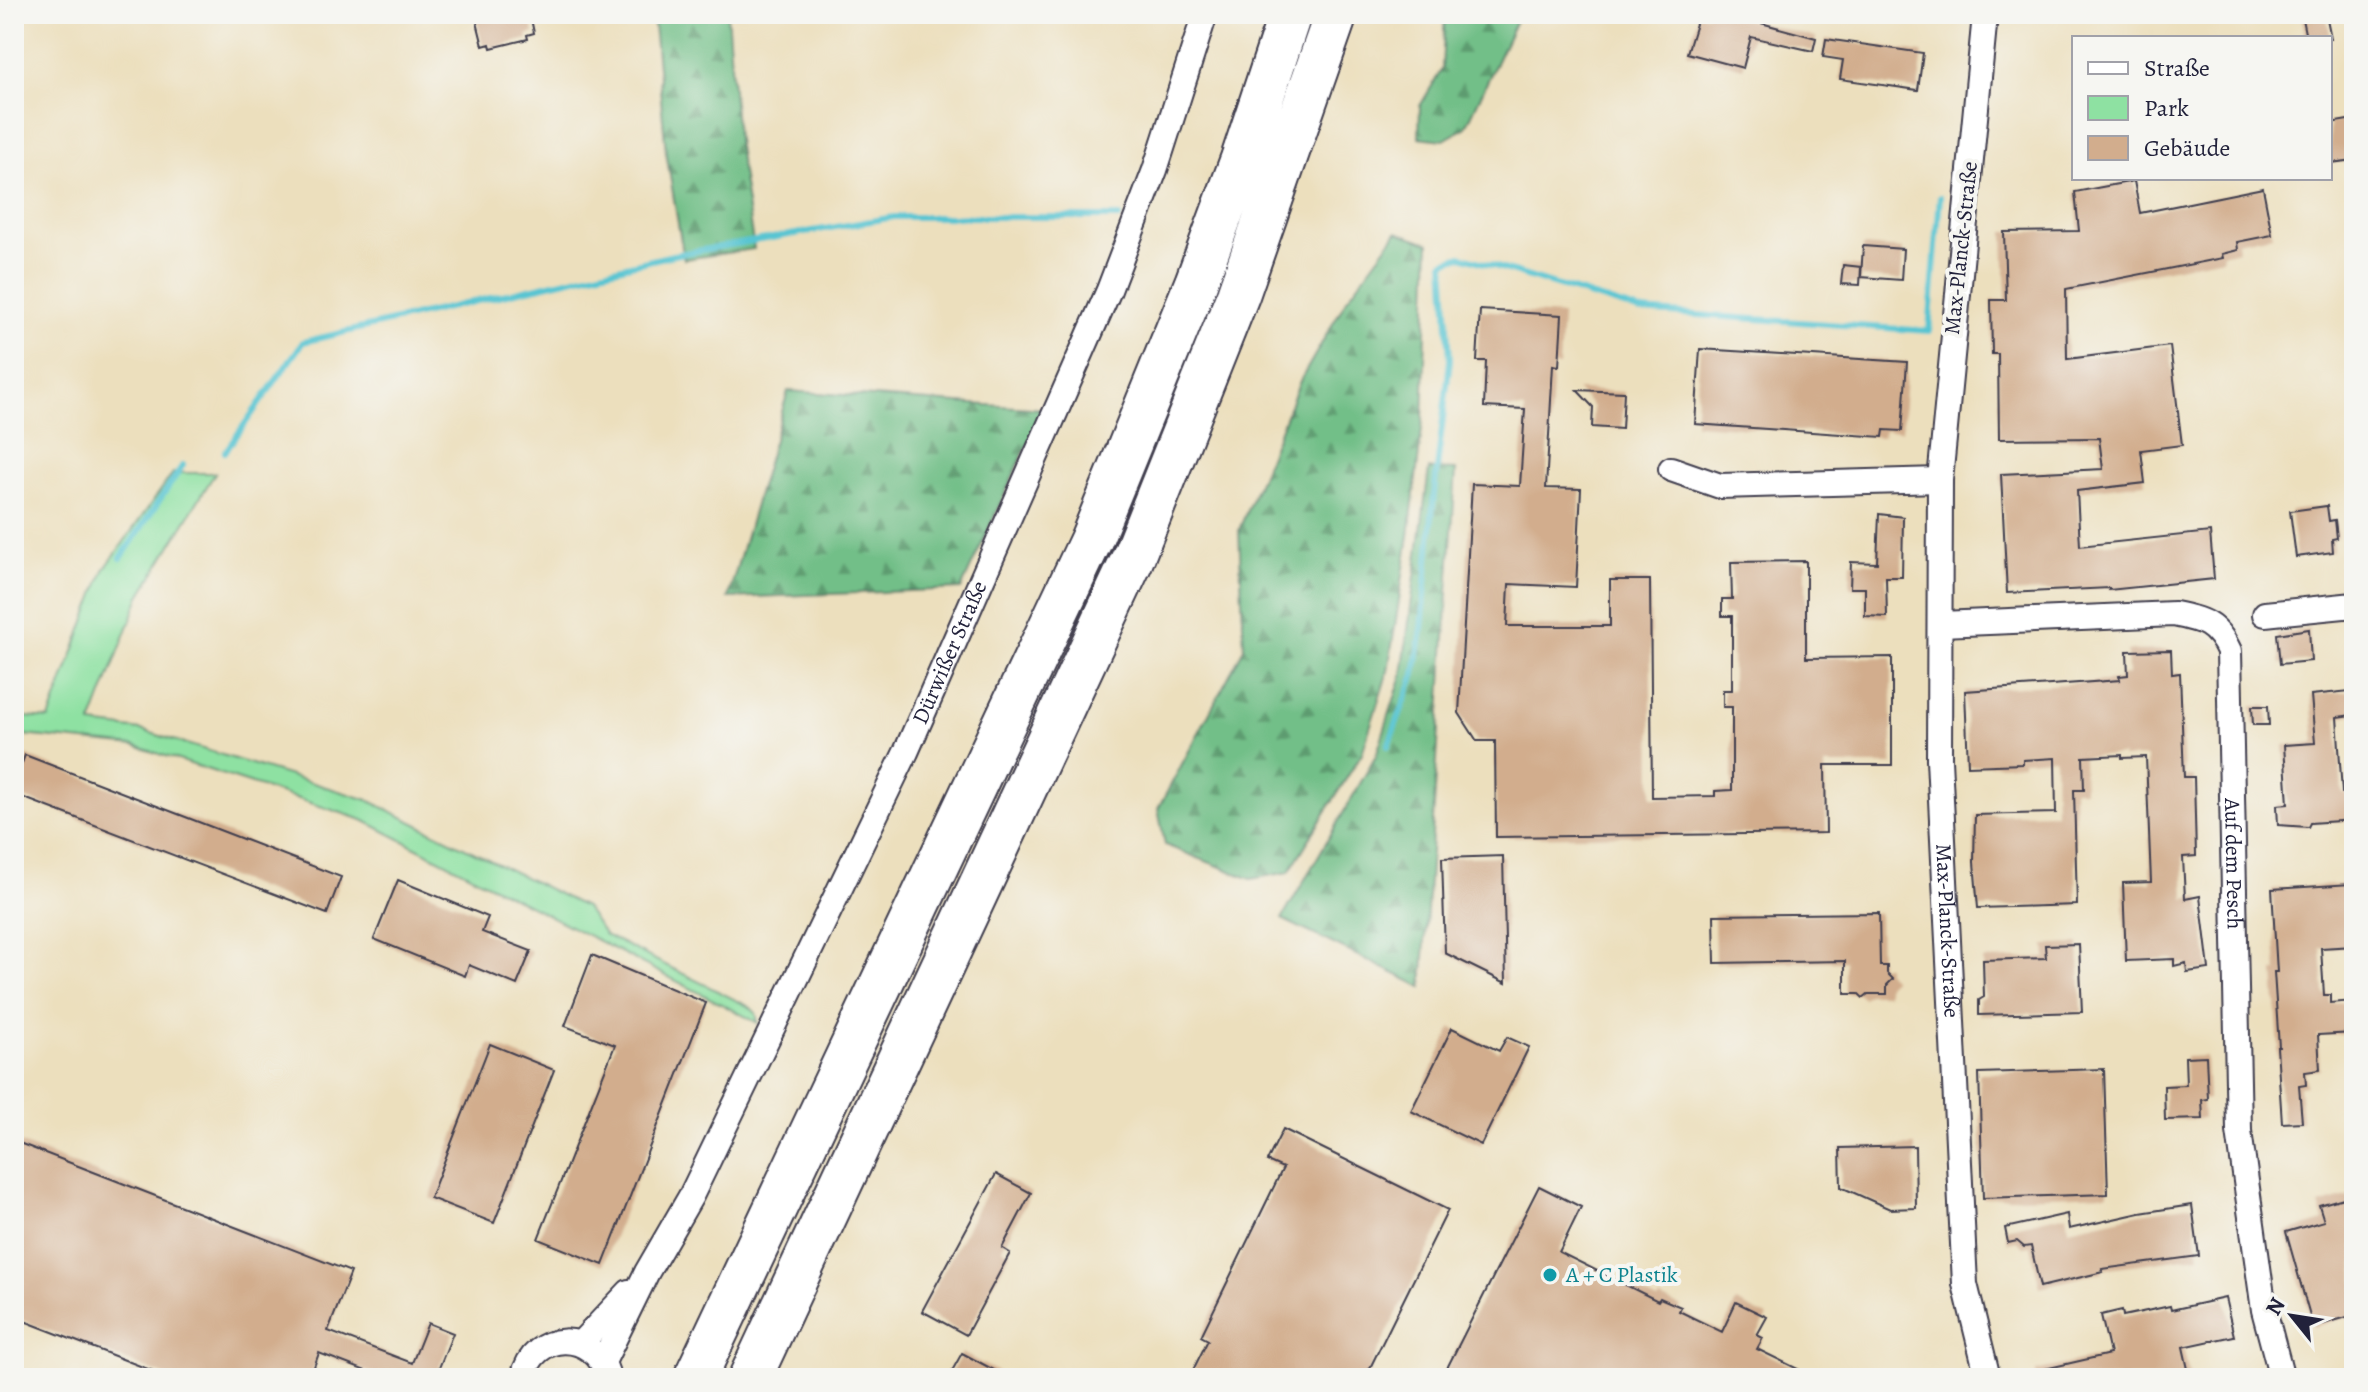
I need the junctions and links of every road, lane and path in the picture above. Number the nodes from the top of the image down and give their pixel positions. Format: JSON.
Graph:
{"nodes":[{"id":1,"x":1205,"y":14,"type":"edge"},
{"id":2,"x":1290,"y":14,"type":"edge"},
{"id":3,"x":1336,"y":14,"type":"edge"},
{"id":4,"x":1985,"y":15,"type":"edge"},
{"id":5,"x":1671,"y":469,"type":"dead end"},
{"id":6,"x":1940,"y":480,"type":"junction"},
{"id":7,"x":2354,"y":605,"type":"edge"},
{"id":8,"x":2265,"y":614,"type":"dead end"},
{"id":9,"x":1941,"y":624,"type":"junction"},
{"id":10,"x":647,"y":1272,"type":"junction"},
{"id":11,"x":581,"y":1343,"type":"junction"},
{"id":12,"x":605,"y":1370,"type":"edge"},
{"id":13,"x":523,"y":1378,"type":"edge"},
{"id":14,"x":695,"y":1378,"type":"edge"},
{"id":15,"x":750,"y":1378,"type":"edge"},
{"id":16,"x":1988,"y":1378,"type":"edge"},
{"id":17,"x":2282,"y":1378,"type":"edge"}],
"edges":[{"from":1,"to":10,"type":"street","name":"Dürwißer Straße"},
{"from":2,"to":14,"type":"highway"},
{"from":3,"to":15,"type":"highway"},
{"from":4,"to":6,"type":"street","name":"Max-Planck-Straße"},
{"from":5,"to":6,"type":"street"},
{"from":6,"to":9,"type":"street","name":"Max-Planck-Straße"},
{"from":7,"to":8,"type":"street"},
{"from":9,"to":16,"type":"street","name":"Max-Planck-Straße"},
{"from":9,"to":17,"type":"street","name":"Auf dem Pesch"},
{"from":10,"to":11,"type":"street","name":"Dürwißer Straße"},
{"from":10,"to":12,"type":"street","name":"Dürwißer Straße"},
{"from":11,"to":12,"type":"street"},
{"from":11,"to":13,"type":"street"}]}
